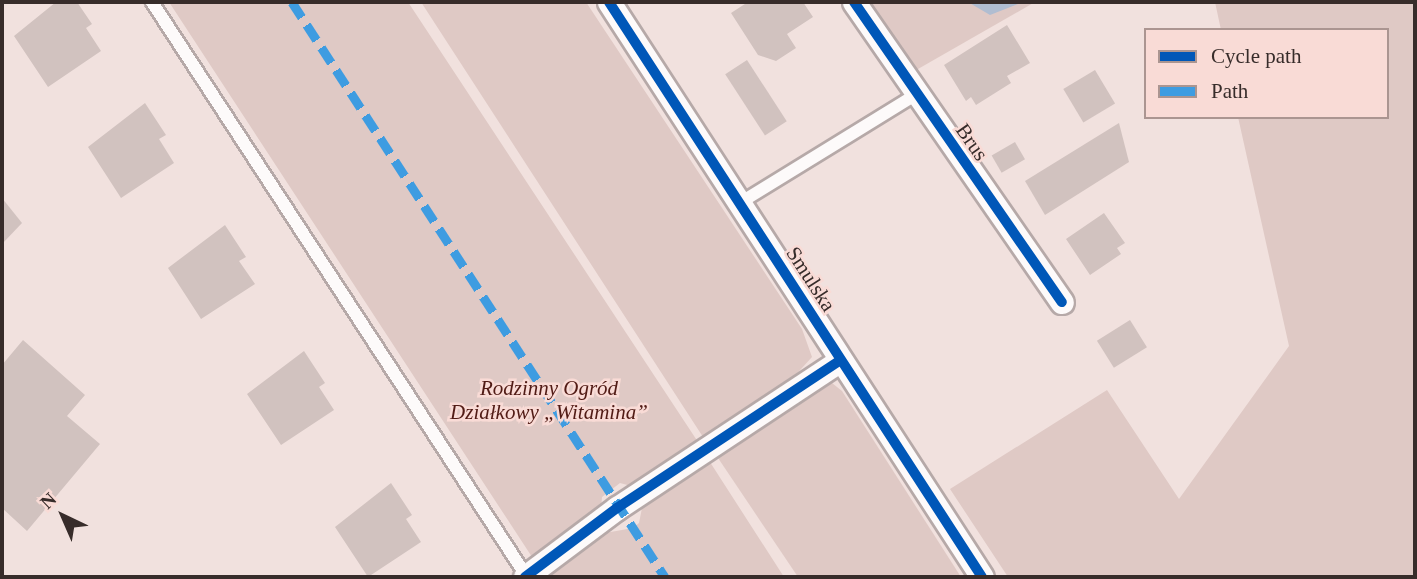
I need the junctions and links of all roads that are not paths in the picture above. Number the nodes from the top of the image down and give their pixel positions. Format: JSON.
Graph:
{"nodes":[{"id":1,"x":152,"y":2,"type":"edge"},
{"id":2,"x":609,"y":2,"type":"edge"},
{"id":3,"x":854,"y":2,"type":"edge"},
{"id":4,"x":915,"y":95,"type":"junction"},
{"id":5,"x":738,"y":204,"type":"junction"},
{"id":6,"x":1062,"y":302,"type":"dead end"},
{"id":7,"x":841,"y":359,"type":"junction"},
{"id":8,"x":526,"y":577,"type":"edge"},
{"id":9,"x":982,"y":577,"type":"edge"}],
"edges":[{"from":1,"to":8,"type":"lane"},
{"from":2,"to":5,"type":"street","name":"Smulska"},
{"from":3,"to":4,"type":"street","name":"Brus"},
{"from":4,"to":5,"type":"lane"},
{"from":4,"to":6,"type":"street","name":"Brus"},
{"from":5,"to":7,"type":"street","name":"Smulska"},
{"from":7,"to":8,"type":"street"},
{"from":7,"to":9,"type":"street","name":"Smulska"}]}
